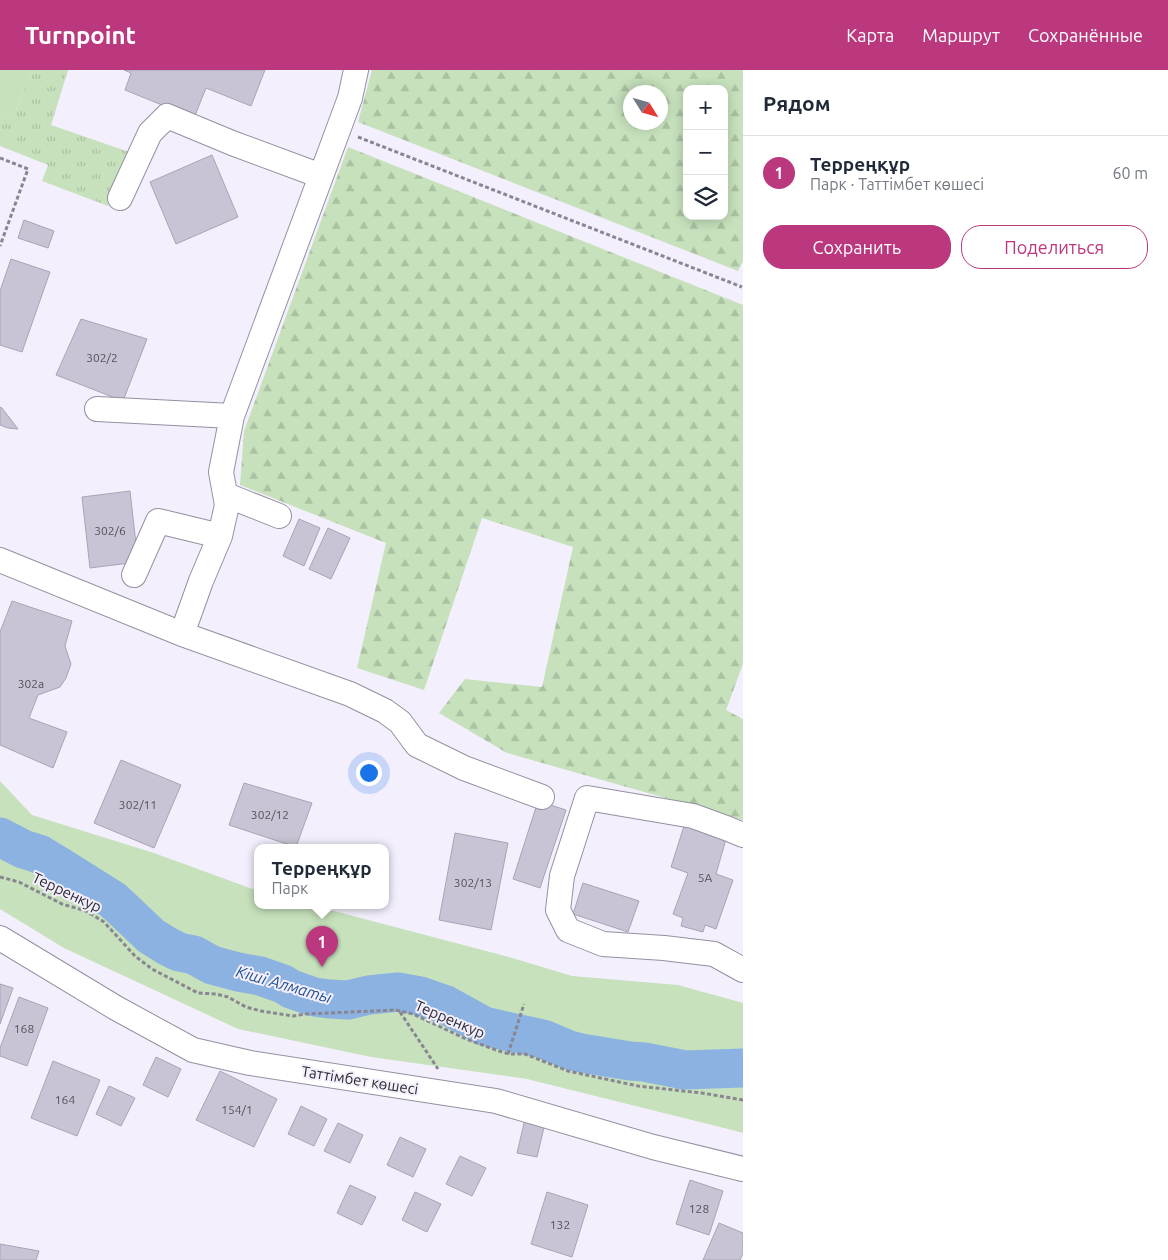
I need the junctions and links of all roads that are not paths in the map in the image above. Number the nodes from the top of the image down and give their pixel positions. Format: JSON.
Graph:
{"nodes":[{"id":1,"x":356,"y":70,"type":"edge"},
{"id":2,"x":321,"y":176,"type":"junction"},
{"id":3,"x":120,"y":198,"type":"dead end"},
{"id":4,"x":97,"y":409,"type":"dead end"},
{"id":5,"x":232,"y":416,"type":"junction"},
{"id":6,"x":226,"y":495,"type":"junction"},
{"id":7,"x":279,"y":516,"type":"dead end"},
{"id":8,"x":220,"y":536,"type":"junction"},
{"id":9,"x":0,"y":560,"type":"edge"},
{"id":10,"x":134,"y":575,"type":"dead end"},
{"id":11,"x":182,"y":634,"type":"junction"},
{"id":12,"x":542,"y":797,"type":"dead end"},
{"id":13,"x":743,"y":835,"type":"edge"},
{"id":14,"x":0,"y":938,"type":"edge"},
{"id":15,"x":743,"y":970,"type":"edge"},
{"id":16,"x":743,"y":1169,"type":"edge"}],
"edges":[{"from":1,"to":2,"type":"street"},
{"from":2,"to":3,"type":"street"},
{"from":2,"to":5,"type":"street"},
{"from":4,"to":5,"type":"street"},
{"from":5,"to":6,"type":"street"},
{"from":6,"to":7,"type":"street"},
{"from":6,"to":8,"type":"street"},
{"from":8,"to":10,"type":"street"},
{"from":8,"to":11,"type":"street"},
{"from":9,"to":11,"type":"street"},
{"from":11,"to":12,"type":"street"},
{"from":13,"to":15,"type":"street"},
{"from":14,"to":16,"type":"street","name":"Таттімбет көшесі"}]}
